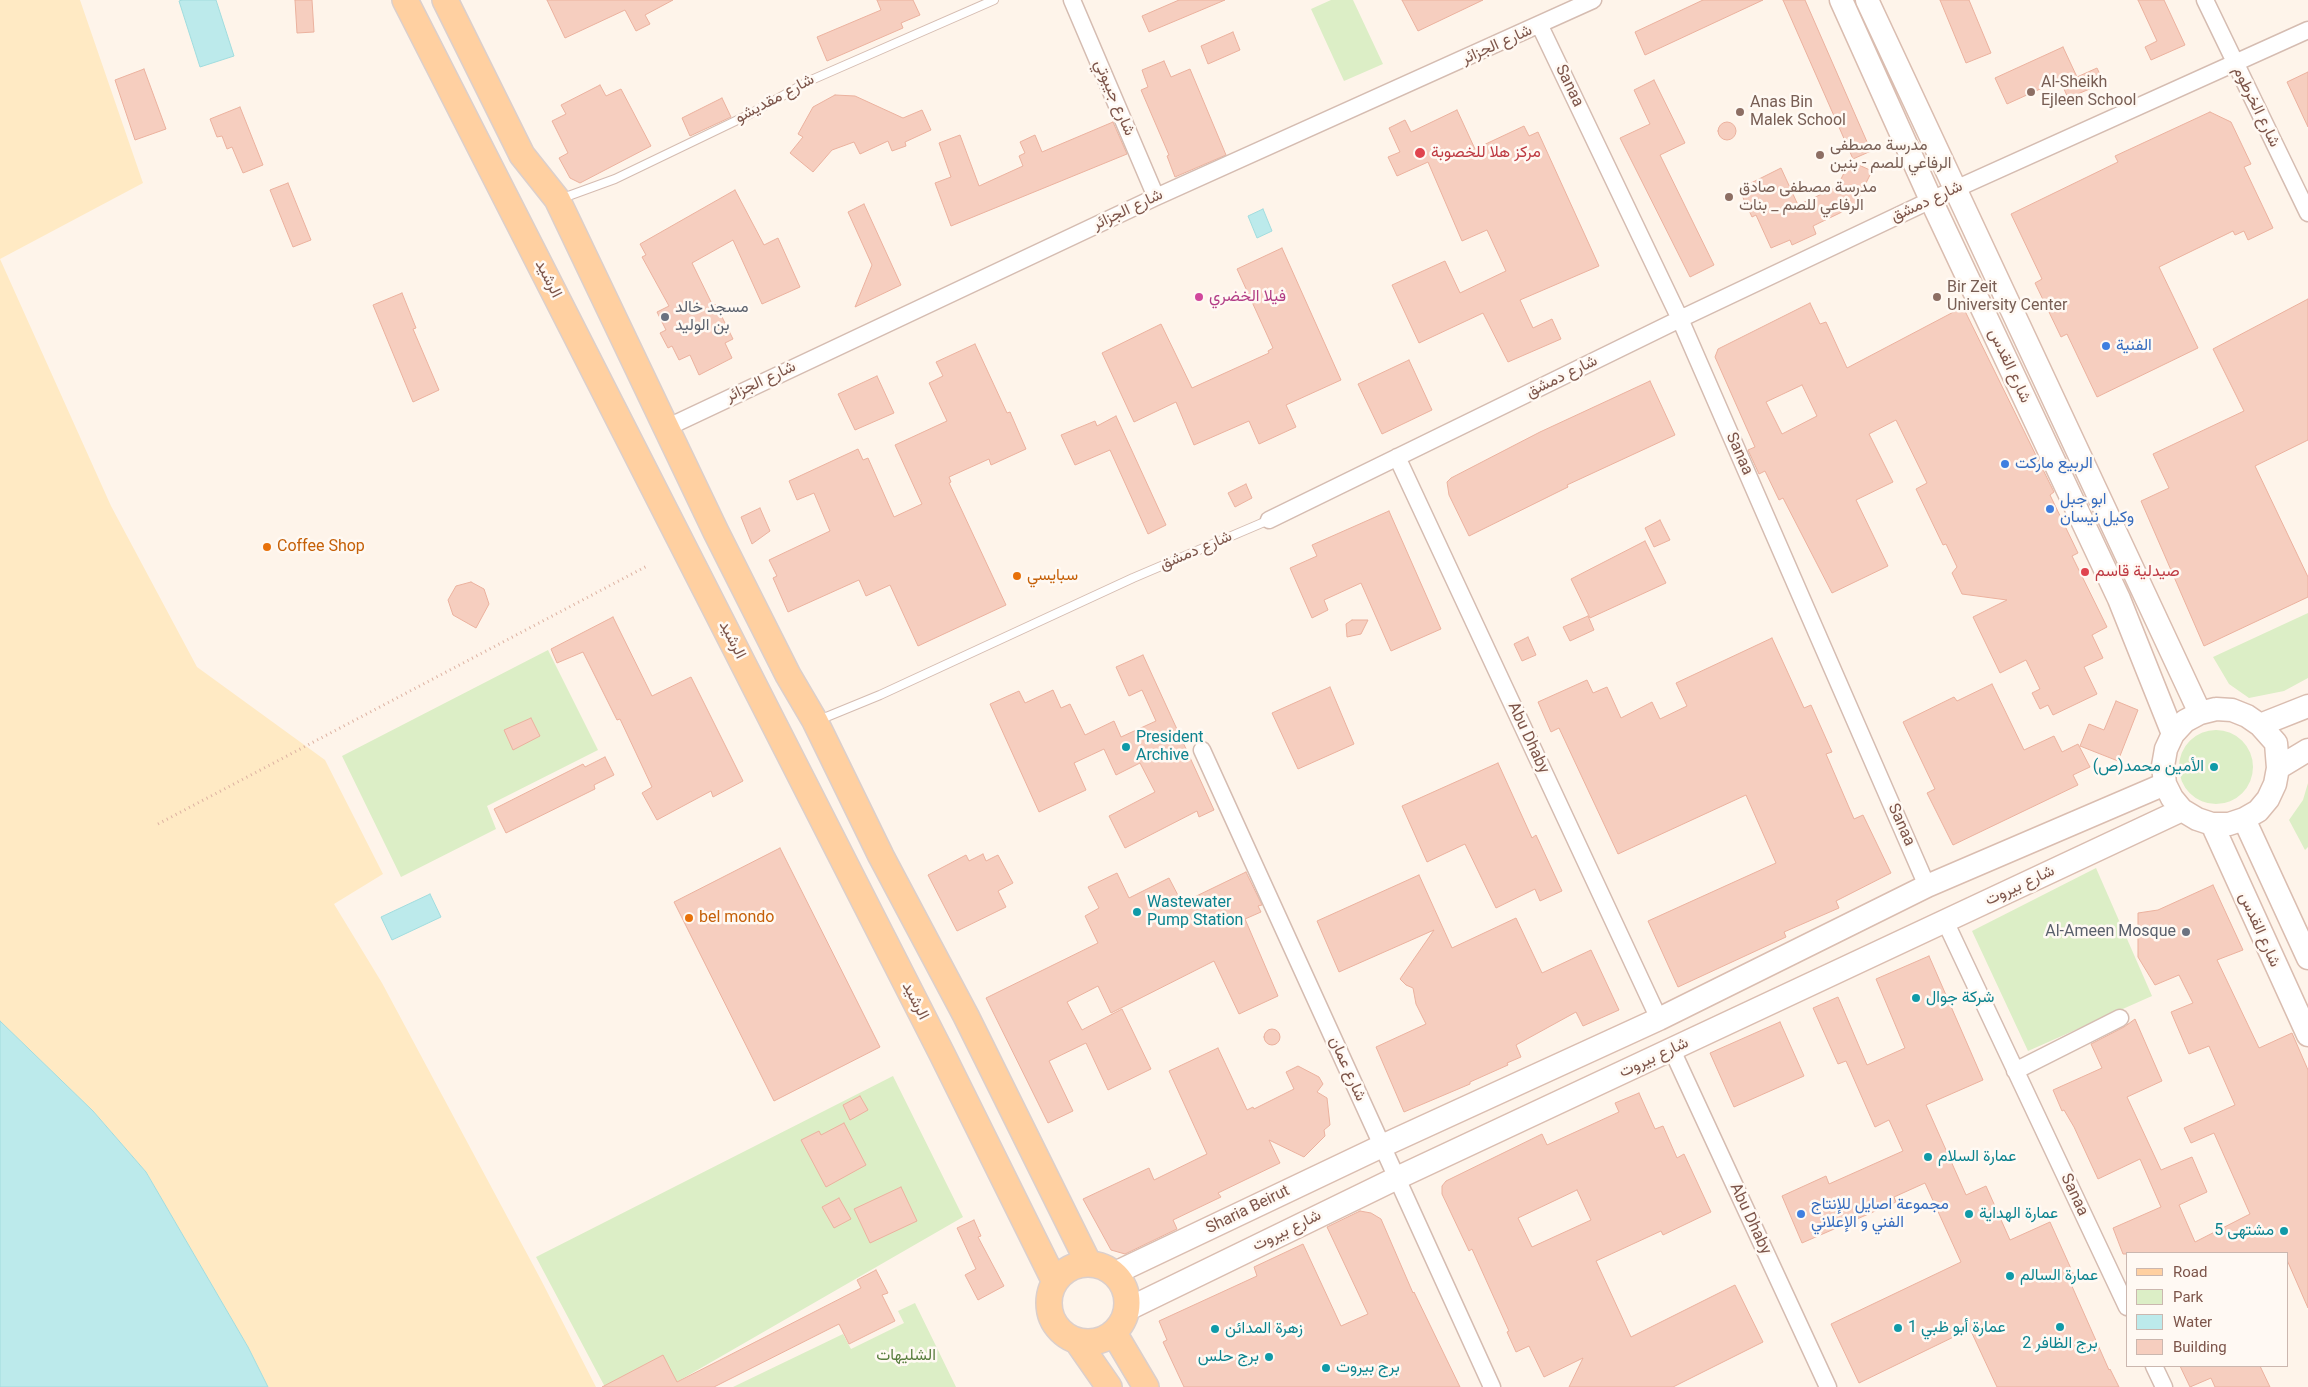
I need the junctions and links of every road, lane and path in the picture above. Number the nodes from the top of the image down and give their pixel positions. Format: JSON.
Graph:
{"nodes":[{"id":1,"x":405,"y":0,"type":"edge"},
{"id":2,"x":444,"y":0,"type":"edge"},
{"id":3,"x":994,"y":0,"type":"edge"},
{"id":4,"x":1072,"y":0,"type":"edge"},
{"id":5,"x":1593,"y":0,"type":"edge"},
{"id":6,"x":1841,"y":0,"type":"edge"},
{"id":7,"x":1867,"y":0,"type":"edge"},
{"id":8,"x":2205,"y":0,"type":"edge"},
{"id":9,"x":1540,"y":26,"type":"junction"},
{"id":10,"x":2308,"y":30,"type":"edge"},
{"id":11,"x":2235,"y":63,"type":"junction"},
{"id":12,"x":1955,"y":189,"type":"junction"},
{"id":13,"x":1156,"y":197,"type":"junction"},
{"id":14,"x":557,"y":199,"type":"junction"},
{"id":15,"x":1931,"y":200,"type":"junction"},
{"id":16,"x":2308,"y":213,"type":"edge"},
{"id":17,"x":1680,"y":319,"type":"junction"},
{"id":18,"x":666,"y":428,"type":"junction"},
{"id":19,"x":1397,"y":457,"type":"junction"},
{"id":20,"x":1269,"y":520,"type":"joint"},
{"id":21,"x":647,"y":566,"type":"dead end"},
{"id":22,"x":2308,"y":706,"type":"edge"},
{"id":23,"x":2200,"y":713,"type":"junction"},
{"id":24,"x":815,"y":722,"type":"junction"},
{"id":25,"x":2260,"y":725,"type":"junction"},
{"id":26,"x":2173,"y":734,"type":"junction"},
{"id":27,"x":1202,"y":750,"type":"dead end"},
{"id":28,"x":2308,"y":750,"type":"edge"},
{"id":29,"x":2278,"y":768,"type":"junction"},
{"id":30,"x":2165,"y":784,"type":"junction"},
{"id":31,"x":2182,"y":810,"type":"junction"},
{"id":32,"x":2244,"y":819,"type":"junction"},
{"id":33,"x":158,"y":824,"type":"dead end"},
{"id":34,"x":2212,"y":824,"type":"junction"},
{"id":35,"x":1927,"y":886,"type":"junction"},
{"id":36,"x":1945,"y":921,"type":"junction"},
{"id":37,"x":2308,"y":958,"type":"edge"},
{"id":38,"x":2120,"y":1018,"type":"dead end"},
{"id":39,"x":1659,"y":1019,"type":"junction"},
{"id":40,"x":2308,"y":1035,"type":"edge"},
{"id":41,"x":1672,"y":1050,"type":"junction"},
{"id":42,"x":2015,"y":1071,"type":"junction"},
{"id":43,"x":1382,"y":1146,"type":"junction"},
{"id":44,"x":1397,"y":1178,"type":"junction"},
{"id":45,"x":1089,"y":1264,"type":"junction"},
{"id":46,"x":1114,"y":1274,"type":"junction"},
{"id":47,"x":1055,"y":1282,"type":"junction"},
{"id":48,"x":2126,"y":1305,"type":"edge"},
{"id":49,"x":1126,"y":1310,"type":"junction"},
{"id":50,"x":1114,"y":1333,"type":"junction"},
{"id":51,"x":1077,"y":1341,"type":"junction"},
{"id":52,"x":2154,"y":1367,"type":"edge"},
{"id":53,"x":1109,"y":1387,"type":"edge"},
{"id":54,"x":1146,"y":1387,"type":"edge"},
{"id":55,"x":1492,"y":1387,"type":"edge"},
{"id":56,"x":1828,"y":1387,"type":"edge"},
{"id":57,"x":2164,"y":1387,"type":"edge"}],
"edges":[{"from":1,"to":47,"type":"main road","name":"الرشيد"},
{"from":2,"to":14,"type":"main road"},
{"from":3,"to":14,"type":"lane","name":"شارع مقديشو"},
{"from":4,"to":13,"type":"street","name":"شارع جيبوتي"},
{"from":5,"to":9,"type":"street","name":"شارع الجزائر"},
{"from":6,"to":15,"type":"main road","name":"شارع القدس"},
{"from":7,"to":12,"type":"main road","name":"شارع القدس"},
{"from":8,"to":11,"type":"street","name":"شارع الخرطوم"},
{"from":9,"to":13,"type":"street","name":"شارع الجزائر"},
{"from":9,"to":17,"type":"street","name":"Sanaa"},
{"from":10,"to":11,"type":"street","name":"شارع دمشق"},
{"from":11,"to":12,"type":"street","name":"شارع دمشق"},
{"from":11,"to":16,"type":"street","name":"شارع الخرطوم"},
{"from":12,"to":15,"type":"street","name":"شارع دمشق"},
{"from":12,"to":23,"type":"main road","name":"شارع القدس"},
{"from":13,"to":18,"type":"street","name":"شارع الجزائر"},
{"from":14,"to":18,"type":"main road"},
{"from":15,"to":17,"type":"street","name":"شارع دمشق"},
{"from":15,"to":26,"type":"main road","name":"شارع القدس"},
{"from":17,"to":19,"type":"street","name":"شارع دمشق"},
{"from":17,"to":35,"type":"street","name":"Sanaa"},
{"from":18,"to":24,"type":"main road"},
{"from":19,"to":20,"type":"street","name":"شارع دمشق"},
{"from":19,"to":39,"type":"street","name":"Abu Dhaby"},
{"from":20,"to":24,"type":"lane","name":"شارع دمشق"},
{"from":21,"to":33,"type":"path"},
{"from":22,"to":25,"type":"main road"},
{"from":23,"to":25,"type":"main road"},
{"from":23,"to":26,"type":"main road"},
{"from":24,"to":45,"type":"main road"},
{"from":25,"to":29,"type":"main road"},
{"from":26,"to":30,"type":"main road"},
{"from":27,"to":43,"type":"street","name":"شارع عمان"},
{"from":28,"to":29,"type":"main road"},
{"from":29,"to":32,"type":"main road"},
{"from":30,"to":31,"type":"main road"},
{"from":30,"to":35,"type":"main road","name":"شارع بيروت"},
{"from":31,"to":34,"type":"main road"},
{"from":31,"to":36,"type":"main road","name":"شارع بيروت"},
{"from":32,"to":34,"type":"main road"},
{"from":32,"to":37,"type":"main road","name":"شارع القدس"},
{"from":34,"to":40,"type":"main road","name":"شارع القدس"},
{"from":35,"to":39,"type":"main road","name":"شارع بيروت"},
{"from":36,"to":41,"type":"main road","name":"شارع بيروت"},
{"from":36,"to":42,"type":"street","name":"Sanaa"},
{"from":38,"to":42,"type":"street"},
{"from":39,"to":43,"type":"main road","name":"شارع بيروت"},
{"from":41,"to":44,"type":"main road","name":"شارع بيروت"},
{"from":41,"to":56,"type":"street","name":"Abu Dhaby"},
{"from":42,"to":48,"type":"street","name":"Sanaa"},
{"from":43,"to":44,"type":"street","name":"شارع عمان"},
{"from":43,"to":46,"type":"main road","name":"Sharia Beirut"},
{"from":44,"to":49,"type":"main road","name":"شارع بيروت"},
{"from":44,"to":55,"type":"street","name":"شارع عمان"},
{"from":45,"to":46,"type":"main road"},
{"from":45,"to":47,"type":"main road"},
{"from":46,"to":49,"type":"main road"},
{"from":47,"to":51,"type":"main road"},
{"from":49,"to":50,"type":"main road"},
{"from":50,"to":51,"type":"main road"},
{"from":50,"to":54,"type":"main road"},
{"from":51,"to":53,"type":"main road"},
{"from":52,"to":57,"type":"street"}]}
